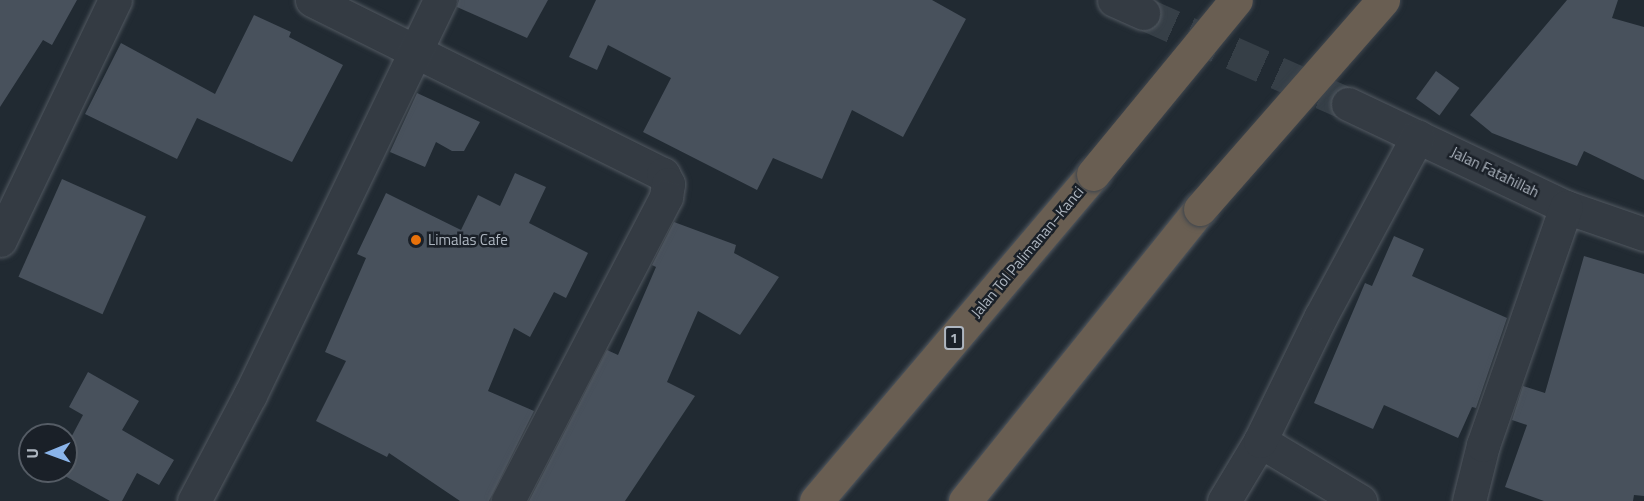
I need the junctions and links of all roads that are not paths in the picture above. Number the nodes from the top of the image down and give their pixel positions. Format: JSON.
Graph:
{"nodes":[{"id":1,"x":115,"y":0,"type":"edge"},
{"id":2,"x":312,"y":0,"type":"edge"},
{"id":3,"x":440,"y":0,"type":"edge"},
{"id":4,"x":1114,"y":0,"type":"edge"},
{"id":5,"x":1236,"y":0,"type":"edge"},
{"id":6,"x":1383,"y":0,"type":"edge"},
{"id":7,"x":1143,"y":13,"type":"tunnel mouth"},
{"id":8,"x":414,"y":49,"type":"junction"},
{"id":9,"x":1348,"y":104,"type":"tunnel mouth"},
{"id":10,"x":1418,"y":136,"type":"junction"},
{"id":11,"x":1566,"y":207,"type":"junction"},
{"id":12,"x":1644,"y":234,"type":"edge"},
{"id":13,"x":0,"y":240,"type":"edge"},
{"id":14,"x":1260,"y":441,"type":"junction"},
{"id":15,"x":194,"y":501,"type":"edge"},
{"id":16,"x":508,"y":501,"type":"edge"},
{"id":17,"x":816,"y":501,"type":"edge"},
{"id":18,"x":965,"y":501,"type":"edge"},
{"id":19,"x":1224,"y":501,"type":"edge"},
{"id":20,"x":1360,"y":501,"type":"edge"},
{"id":21,"x":1469,"y":501,"type":"edge"}],
"edges":[{"from":1,"to":13,"type":"street"},
{"from":2,"to":8,"type":"street"},
{"from":3,"to":8,"type":"street"},
{"from":4,"to":7,"type":"street"},
{"from":5,"to":17,"type":"highway","name":"Jalan Tol Palimanan–Kanci","number":"1","bridge":true},
{"from":6,"to":18,"type":"highway","bridge":true},
{"from":8,"to":15,"type":"street"},
{"from":8,"to":16,"type":"street"},
{"from":9,"to":10,"type":"street","name":"Jalan Fatahillah"},
{"from":10,"to":11,"type":"street","name":"Jalan Fatahillah"},
{"from":10,"to":14,"type":"street"},
{"from":11,"to":12,"type":"street","name":"Jalan Fatahillah"},
{"from":11,"to":21,"type":"street"},
{"from":14,"to":19,"type":"street"},
{"from":14,"to":20,"type":"street"}]}
